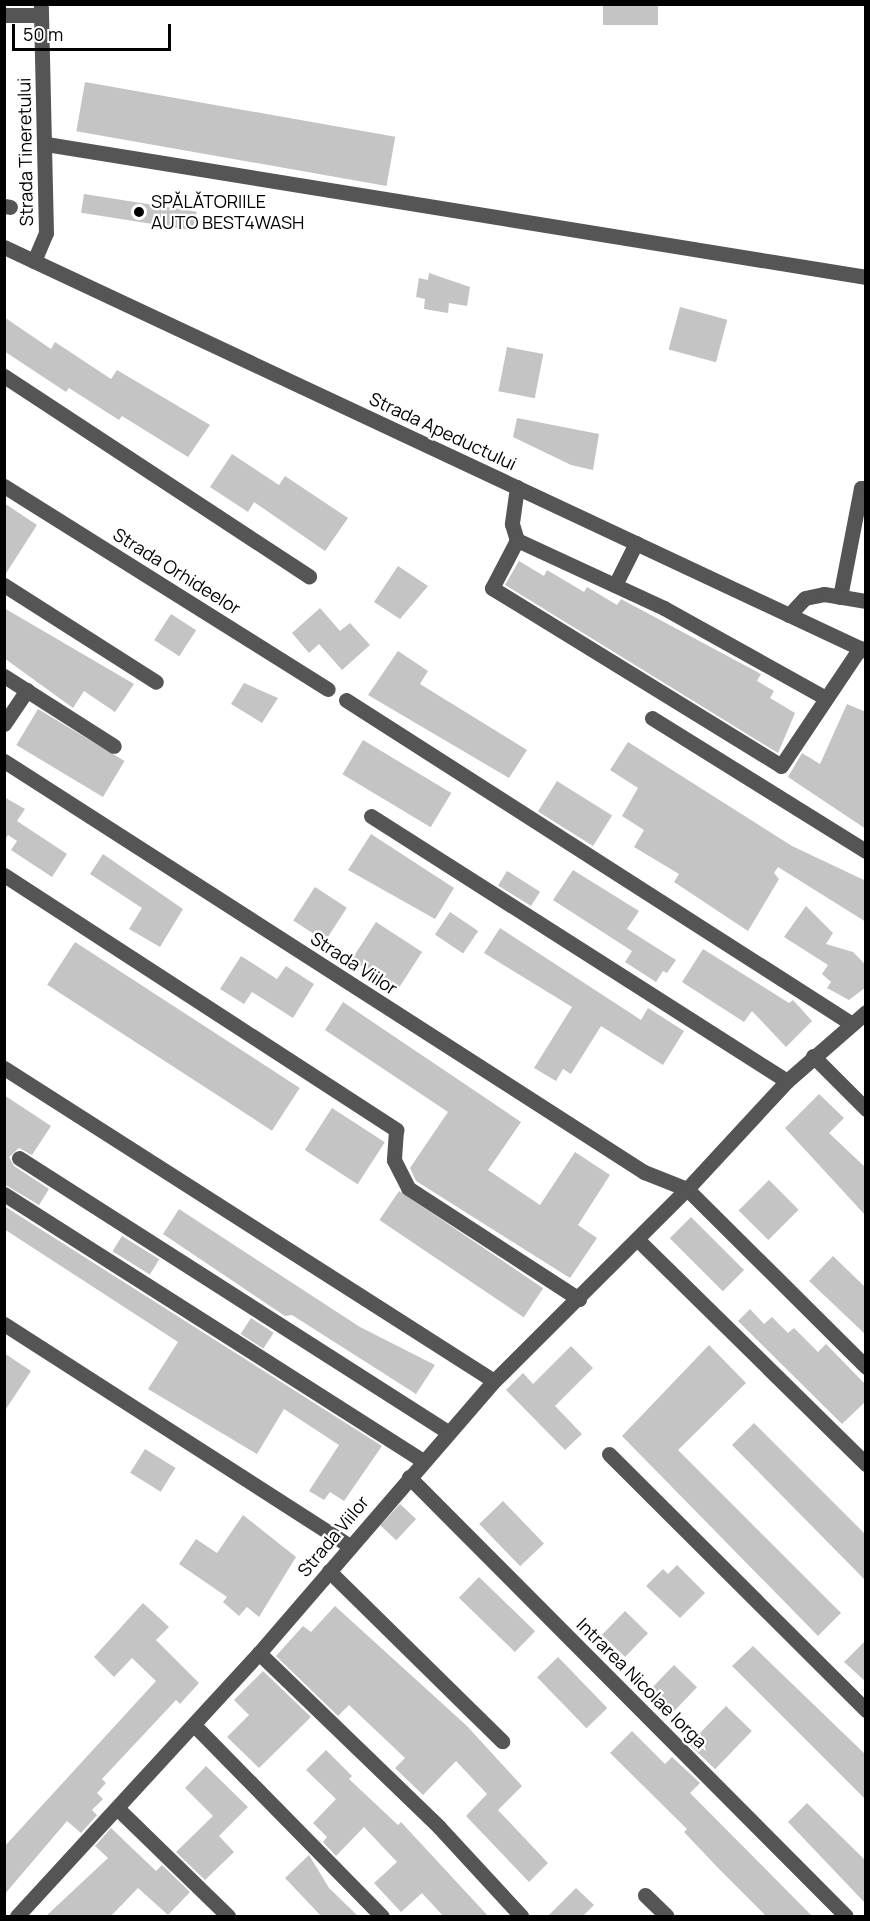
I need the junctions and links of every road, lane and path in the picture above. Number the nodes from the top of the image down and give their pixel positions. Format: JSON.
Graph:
{"nodes":[{"id":1,"x":41,"y":10,"type":"edge"},
{"id":2,"x":4,"y":15,"type":"edge"},
{"id":3,"x":46,"y":144,"type":"junction"},
{"id":4,"x":4,"y":247,"type":"edge"},
{"id":5,"x":34,"y":261,"type":"junction"},
{"id":6,"x":866,"y":277,"type":"edge"},
{"id":7,"x":4,"y":376,"type":"edge"},
{"id":8,"x":4,"y":486,"type":"edge"},
{"id":9,"x":517,"y":487,"type":"junction"},
{"id":10,"x":866,"y":488,"type":"edge"},
{"id":11,"x":517,"y":540,"type":"junction"},
{"id":12,"x":636,"y":543,"type":"junction"},
{"id":13,"x":309,"y":576,"type":"dead end"},
{"id":14,"x":4,"y":585,"type":"edge"},
{"id":15,"x":615,"y":585,"type":"junction"},
{"id":16,"x":840,"y":597,"type":"junction"},
{"id":17,"x":866,"y":601,"type":"edge"},
{"id":18,"x":789,"y":615,"type":"junction"},
{"id":19,"x":863,"y":649,"type":"edge"},
{"id":20,"x":4,"y":676,"type":"edge"},
{"id":21,"x":156,"y":682,"type":"dead end"},
{"id":22,"x":328,"y":689,"type":"dead end"},
{"id":23,"x":27,"y":690,"type":"junction"},
{"id":24,"x":825,"y":698,"type":"junction"},
{"id":25,"x":346,"y":700,"type":"dead end"},
{"id":26,"x":652,"y":718,"type":"dead end"},
{"id":27,"x":4,"y":724,"type":"edge"},
{"id":28,"x":114,"y":746,"type":"dead end"},
{"id":29,"x":4,"y":761,"type":"edge"},
{"id":30,"x":371,"y":816,"type":"dead end"},
{"id":31,"x":866,"y":851,"type":"edge"},
{"id":32,"x":4,"y":874,"type":"edge"},
{"id":33,"x":866,"y":1012,"type":"edge"},
{"id":34,"x":852,"y":1024,"type":"junction"},
{"id":35,"x":813,"y":1056,"type":"junction"},
{"id":36,"x":4,"y":1068,"type":"edge"},
{"id":37,"x":787,"y":1081,"type":"junction"},
{"id":38,"x":866,"y":1109,"type":"edge"},
{"id":39,"x":19,"y":1158,"type":"dead end"},
{"id":40,"x":687,"y":1190,"type":"junction"},
{"id":41,"x":4,"y":1194,"type":"edge"},
{"id":42,"x":638,"y":1240,"type":"junction"},
{"id":43,"x":579,"y":1299,"type":"junction"},
{"id":44,"x":4,"y":1324,"type":"edge"},
{"id":45,"x":866,"y":1367,"type":"edge"},
{"id":46,"x":494,"y":1381,"type":"junction"},
{"id":47,"x":448,"y":1432,"type":"junction"},
{"id":48,"x":609,"y":1454,"type":"dead end"},
{"id":49,"x":423,"y":1461,"type":"junction"},
{"id":50,"x":866,"y":1464,"type":"edge"},
{"id":51,"x":410,"y":1477,"type":"junction"},
{"id":52,"x":350,"y":1546,"type":"junction"},
{"id":53,"x":329,"y":1571,"type":"junction"},
{"id":54,"x":259,"y":1653,"type":"junction"},
{"id":55,"x":866,"y":1710,"type":"edge"},
{"id":56,"x":194,"y":1725,"type":"junction"},
{"id":57,"x":502,"y":1742,"type":"dead end"},
{"id":58,"x":117,"y":1808,"type":"junction"},
{"id":59,"x":645,"y":1895,"type":"dead end"},
{"id":60,"x":17,"y":1917,"type":"edge"},
{"id":61,"x":228,"y":1917,"type":"edge"},
{"id":62,"x":382,"y":1917,"type":"edge"},
{"id":63,"x":521,"y":1917,"type":"edge"},
{"id":64,"x":667,"y":1917,"type":"edge"},
{"id":65,"x":846,"y":1917,"type":"edge"}],
"edges":[{"from":1,"to":2,"type":"street"},
{"from":1,"to":3,"type":"street","name":"Strada Tineretului"},
{"from":3,"to":5,"type":"street","name":"Strada Tineretului"},
{"from":3,"to":6,"type":"street"},
{"from":4,"to":5,"type":"street","name":"Strada Apeductului"},
{"from":5,"to":9,"type":"street","name":"Strada Apeductului"},
{"from":7,"to":13,"type":"street"},
{"from":8,"to":22,"type":"street","name":"Strada Orhideelor"},
{"from":9,"to":11,"type":"street"},
{"from":9,"to":12,"type":"street","name":"Strada Apeductului"},
{"from":10,"to":16,"type":"street"},
{"from":11,"to":15,"type":"street"},
{"from":11,"to":24,"type":"street"},
{"from":12,"to":15,"type":"street"},
{"from":12,"to":18,"type":"street","name":"Strada Apeductului"},
{"from":14,"to":21,"type":"street"},
{"from":15,"to":24,"type":"street"},
{"from":16,"to":17,"type":"street"},
{"from":16,"to":18,"type":"street"},
{"from":18,"to":19,"type":"street","name":"Strada Apeductului"},
{"from":19,"to":24,"type":"street"},
{"from":20,"to":23,"type":"street"},
{"from":23,"to":27,"type":"street"},
{"from":23,"to":28,"type":"street"},
{"from":25,"to":34,"type":"street"},
{"from":26,"to":31,"type":"street"},
{"from":29,"to":40,"type":"street","name":"Strada Viilor"},
{"from":30,"to":37,"type":"street"},
{"from":32,"to":43,"type":"street"},
{"from":33,"to":34,"type":"street","name":"Strada Viilor"},
{"from":34,"to":35,"type":"street","name":"Strada Viilor"},
{"from":35,"to":37,"type":"street","name":"Strada Viilor"},
{"from":35,"to":38,"type":"street"},
{"from":36,"to":46,"type":"street"},
{"from":37,"to":40,"type":"street","name":"Strada Viilor"},
{"from":39,"to":47,"type":"street"},
{"from":40,"to":42,"type":"street","name":"Strada Viilor"},
{"from":40,"to":45,"type":"street"},
{"from":41,"to":49,"type":"street"},
{"from":42,"to":43,"type":"street","name":"Strada Viilor"},
{"from":42,"to":50,"type":"street"},
{"from":43,"to":46,"type":"street","name":"Strada Viilor"},
{"from":44,"to":52,"type":"street"},
{"from":46,"to":47,"type":"street","name":"Strada Viilor"},
{"from":47,"to":49,"type":"street","name":"Strada Viilor"},
{"from":48,"to":55,"type":"street"},
{"from":49,"to":51,"type":"street","name":"Strada Viilor"},
{"from":51,"to":52,"type":"street","name":"Strada Viilor"},
{"from":51,"to":65,"type":"street","name":"Intrarea Nicolae Iorga"},
{"from":52,"to":53,"type":"street","name":"Strada Viilor"},
{"from":53,"to":54,"type":"street","name":"Strada Viilor"},
{"from":53,"to":57,"type":"street"},
{"from":54,"to":56,"type":"street","name":"Strada Viilor"},
{"from":54,"to":63,"type":"street"},
{"from":56,"to":58,"type":"street","name":"Strada Viilor"},
{"from":56,"to":62,"type":"street"},
{"from":58,"to":60,"type":"street","name":"Strada Viilor"},
{"from":58,"to":61,"type":"street"},
{"from":59,"to":64,"type":"street"}]}
